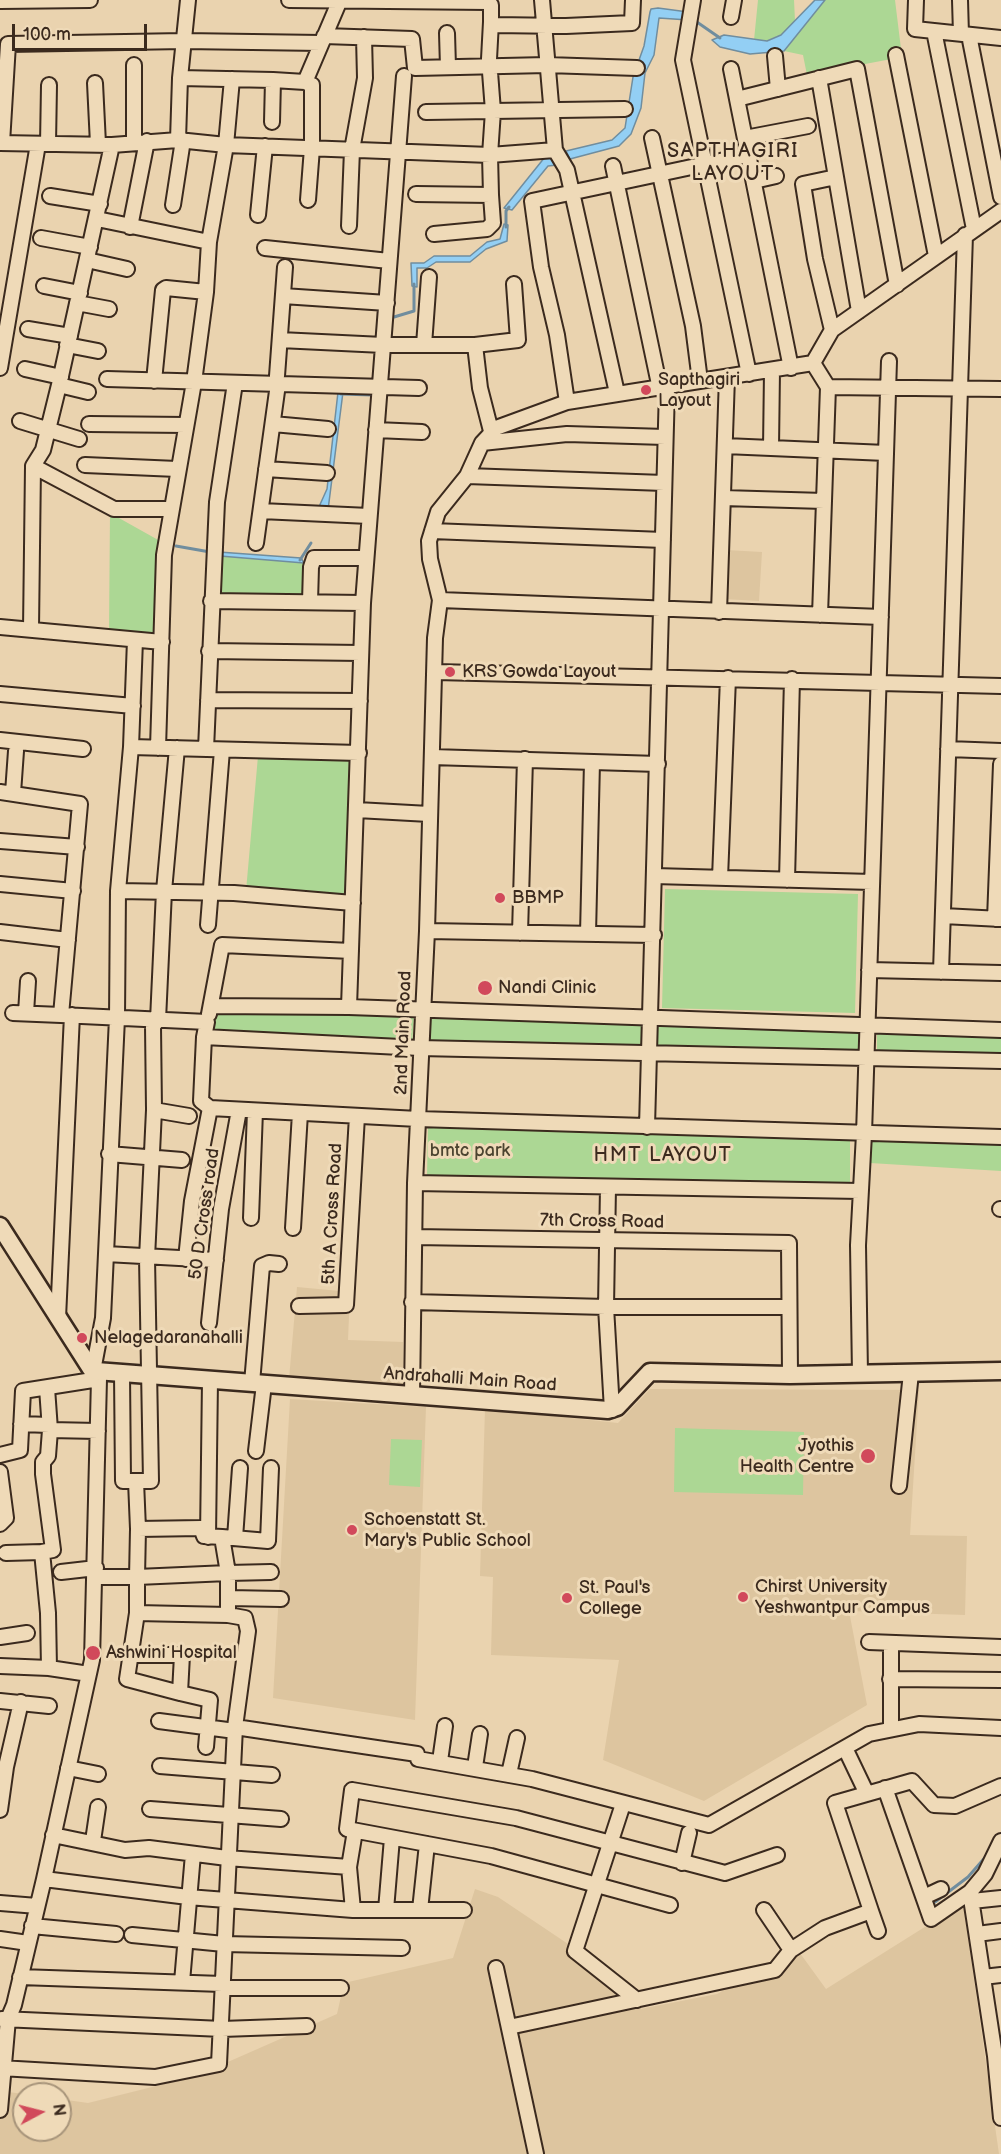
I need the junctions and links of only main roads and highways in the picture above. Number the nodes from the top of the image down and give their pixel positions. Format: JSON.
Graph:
{"nodes":[{"id":1,"x":0,"y":1227,"type":"edge"},
{"id":2,"x":1001,"y":1371,"type":"edge"}],
"edges":[{"from":1,"to":2,"type":"main road","name":"Andrahalli Main Road"}]}
